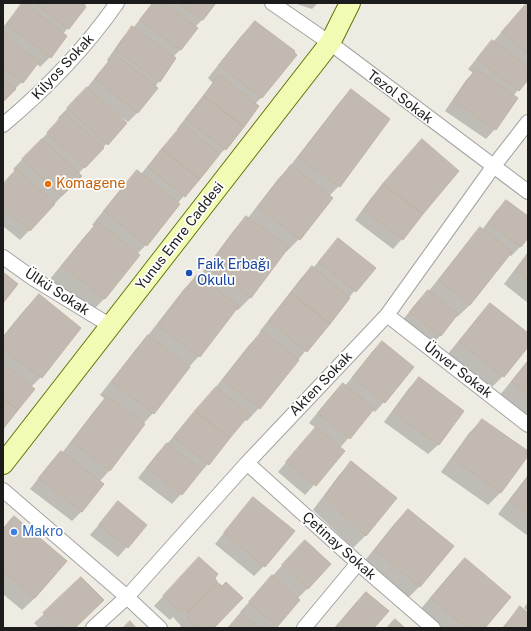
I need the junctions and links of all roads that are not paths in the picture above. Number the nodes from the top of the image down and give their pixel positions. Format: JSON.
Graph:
{"nodes":[{"id":1,"x":117,"y":3,"type":"edge"},
{"id":2,"x":272,"y":3,"type":"edge"},
{"id":3,"x":350,"y":3,"type":"edge"},
{"id":4,"x":330,"y":43,"type":"junction"},
{"id":5,"x":528,"y":122,"type":"edge"},
{"id":6,"x":3,"y":125,"type":"edge"},
{"id":7,"x":493,"y":167,"type":"junction"},
{"id":8,"x":528,"y":192,"type":"edge"},
{"id":9,"x":3,"y":257,"type":"edge"},
{"id":10,"x":387,"y":315,"type":"junction"},
{"id":11,"x":111,"y":326,"type":"junction"},
{"id":12,"x":528,"y":425,"type":"edge"},
{"id":13,"x":247,"y":463,"type":"junction"},
{"id":14,"x":3,"y":464,"type":"edge"},
{"id":15,"x":3,"y":490,"type":"edge"},
{"id":16,"x":358,"y":563,"type":"junction"},
{"id":17,"x":127,"y":597,"type":"junction"},
{"id":18,"x":92,"y":628,"type":"edge"},
{"id":19,"x":160,"y":628,"type":"edge"},
{"id":20,"x":304,"y":628,"type":"edge"},
{"id":21,"x":433,"y":628,"type":"edge"}],
"edges":[{"from":1,"to":6,"type":"street","name":"Kilyos Sokak"},
{"from":2,"to":4,"type":"street","name":"Tezol Sokak"},
{"from":3,"to":4,"type":"main road","name":"Yunus Emre Caddesi"},
{"from":4,"to":7,"type":"street","name":"Tezol Sokak"},
{"from":4,"to":11,"type":"main road","name":"Yunus Emre Caddesi"},
{"from":5,"to":7,"type":"street","name":"Akten Sokak"},
{"from":7,"to":8,"type":"street","name":"Tezol Sokak"},
{"from":7,"to":10,"type":"street","name":"Akten Sokak"},
{"from":9,"to":11,"type":"street","name":"Ülkü Sokak"},
{"from":10,"to":12,"type":"street","name":"Ünver Sokak"},
{"from":10,"to":13,"type":"street","name":"Akten Sokak"},
{"from":11,"to":14,"type":"main road","name":"Yunus Emre Caddesi"},
{"from":13,"to":16,"type":"street","name":"Çetinay Sokak"},
{"from":13,"to":17,"type":"street","name":"Akten Sokak"},
{"from":15,"to":17,"type":"street"},
{"from":16,"to":20,"type":"street"},
{"from":16,"to":21,"type":"street","name":"Çetinay Sokak"},
{"from":17,"to":18,"type":"street","name":"Akten Sokak"},
{"from":17,"to":19,"type":"street"}]}
